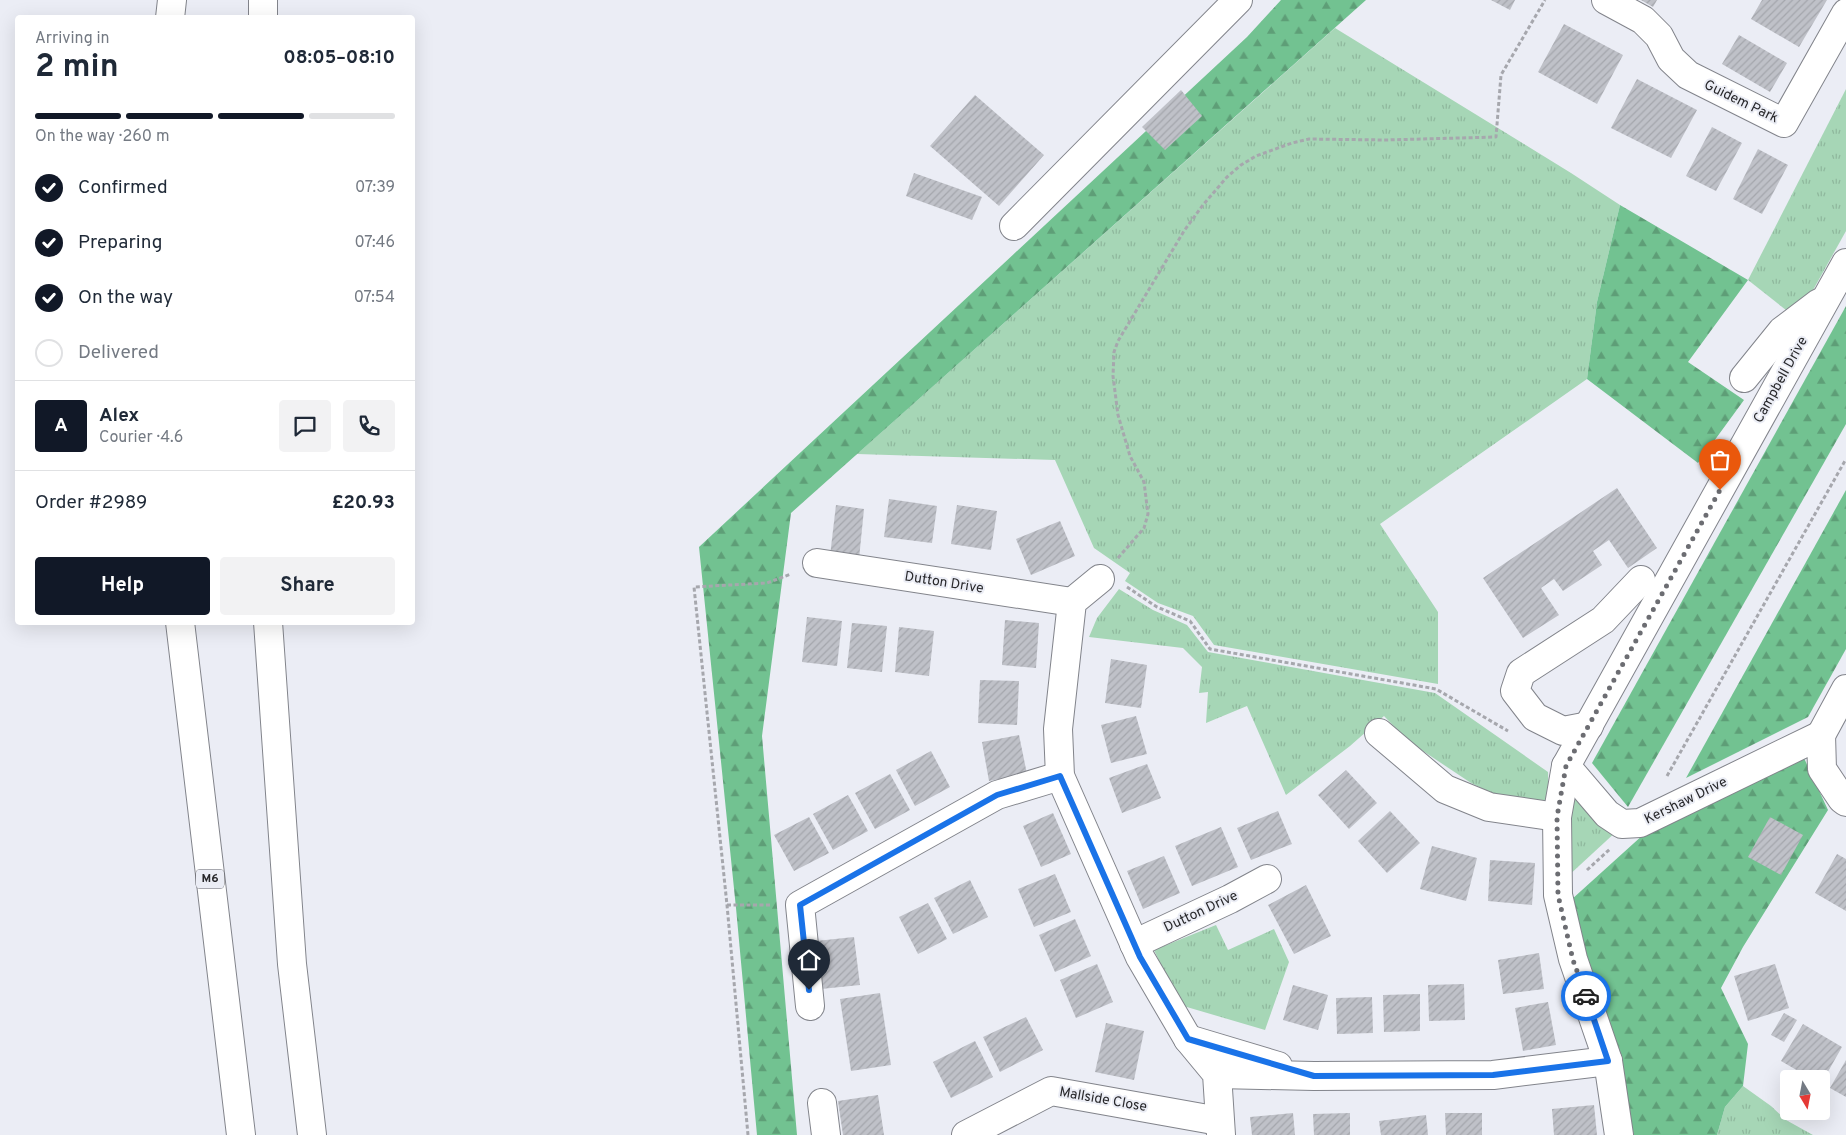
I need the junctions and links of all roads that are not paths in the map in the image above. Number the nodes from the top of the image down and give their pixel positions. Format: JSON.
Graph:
{"nodes":[{"id":1,"x":172,"y":0,"type":"edge"},
{"id":2,"x":263,"y":0,"type":"edge"},
{"id":3,"x":1238,"y":0,"type":"edge"},
{"id":4,"x":1606,"y":0,"type":"edge"},
{"id":5,"x":1846,"y":13,"type":"edge"},
{"id":6,"x":170,"y":15,"type":"edge"},
{"id":7,"x":263,"y":15,"type":"edge"},
{"id":8,"x":1014,"y":226,"type":"dead end"},
{"id":9,"x":1846,"y":263,"type":"edge"},
{"id":10,"x":1828,"y":296,"type":"junction"},
{"id":11,"x":1744,"y":378,"type":"dead end"},
{"id":12,"x":817,"y":563,"type":"road end"},
{"id":13,"x":1100,"y":578,"type":"road end"},
{"id":14,"x":1641,"y":580,"type":"dead end"},
{"id":15,"x":1072,"y":602,"type":"junction"},
{"id":16,"x":180,"y":625,"type":"edge"},
{"id":17,"x":268,"y":625,"type":"edge"},
{"id":18,"x":1846,"y":689,"type":"edge"},
{"id":19,"x":1589,"y":726,"type":"junction"},
{"id":20,"x":1379,"y":733,"type":"dead end"},
{"id":21,"x":1821,"y":735,"type":"junction"},
{"id":22,"x":1566,"y":766,"type":"junction"},
{"id":23,"x":1060,"y":776,"type":"junction"},
{"id":24,"x":1846,"y":802,"type":"edge"},
{"id":25,"x":1557,"y":817,"type":"junction"},
{"id":26,"x":1267,"y":879,"type":"dead end"},
{"id":27,"x":1134,"y":944,"type":"junction"},
{"id":28,"x":810,"y":1006,"type":"dead end"},
{"id":29,"x":1188,"y":1039,"type":"junction"},
{"id":30,"x":1608,"y":1061,"type":"junction"},
{"id":31,"x":1217,"y":1074,"type":"junction"},
{"id":32,"x":1314,"y":1076,"type":"junction"},
{"id":33,"x":822,"y":1103,"type":"dead end"},
{"id":34,"x":1220,"y":1128,"type":"edge"},
{"id":35,"x":240,"y":1135,"type":"edge"},
{"id":36,"x":312,"y":1135,"type":"edge"},
{"id":37,"x":826,"y":1135,"type":"edge"},
{"id":38,"x":966,"y":1135,"type":"edge"},
{"id":39,"x":1619,"y":1135,"type":"edge"}],
"edges":[{"from":1,"to":6,"type":"main road"},
{"from":2,"to":7,"type":"main road"},
{"from":3,"to":8,"type":"main road"},
{"from":4,"to":5,"type":"main road","name":"Guidem Park"},
{"from":9,"to":10,"type":"main road","name":"Campbell Drive"},
{"from":10,"to":11,"type":"main road"},
{"from":10,"to":19,"type":"main road","name":"Campbell Drive"},
{"from":12,"to":15,"type":"main road","name":"Dutton Drive"},
{"from":13,"to":15,"type":"main road"},
{"from":14,"to":19,"type":"main road"},
{"from":15,"to":23,"type":"main road"},
{"from":16,"to":35,"type":"main road","number":"M6"},
{"from":17,"to":36,"type":"main road"},
{"from":18,"to":21,"type":"main road"},
{"from":19,"to":22,"type":"main road","name":"Campbell Drive"},
{"from":20,"to":25,"type":"main road"},
{"from":21,"to":22,"type":"main road","name":"Kershaw Drive"},
{"from":21,"to":24,"type":"main road"},
{"from":22,"to":25,"type":"main road","name":"Campbell Drive"},
{"from":23,"to":27,"type":"main road"},
{"from":23,"to":28,"type":"main road"},
{"from":25,"to":30,"type":"main road","name":"Campbell Drive"},
{"from":26,"to":27,"type":"main road","name":"Dutton Drive"},
{"from":27,"to":29,"type":"main road"},
{"from":29,"to":31,"type":"main road"},
{"from":29,"to":32,"type":"main road"},
{"from":30,"to":32,"type":"main road"},
{"from":30,"to":39,"type":"main road","name":"Campbell Drive"},
{"from":31,"to":32,"type":"main road"},
{"from":31,"to":34,"type":"main road"},
{"from":33,"to":37,"type":"main road"},
{"from":34,"to":38,"type":"main road","name":"Mallside Close"}]}
